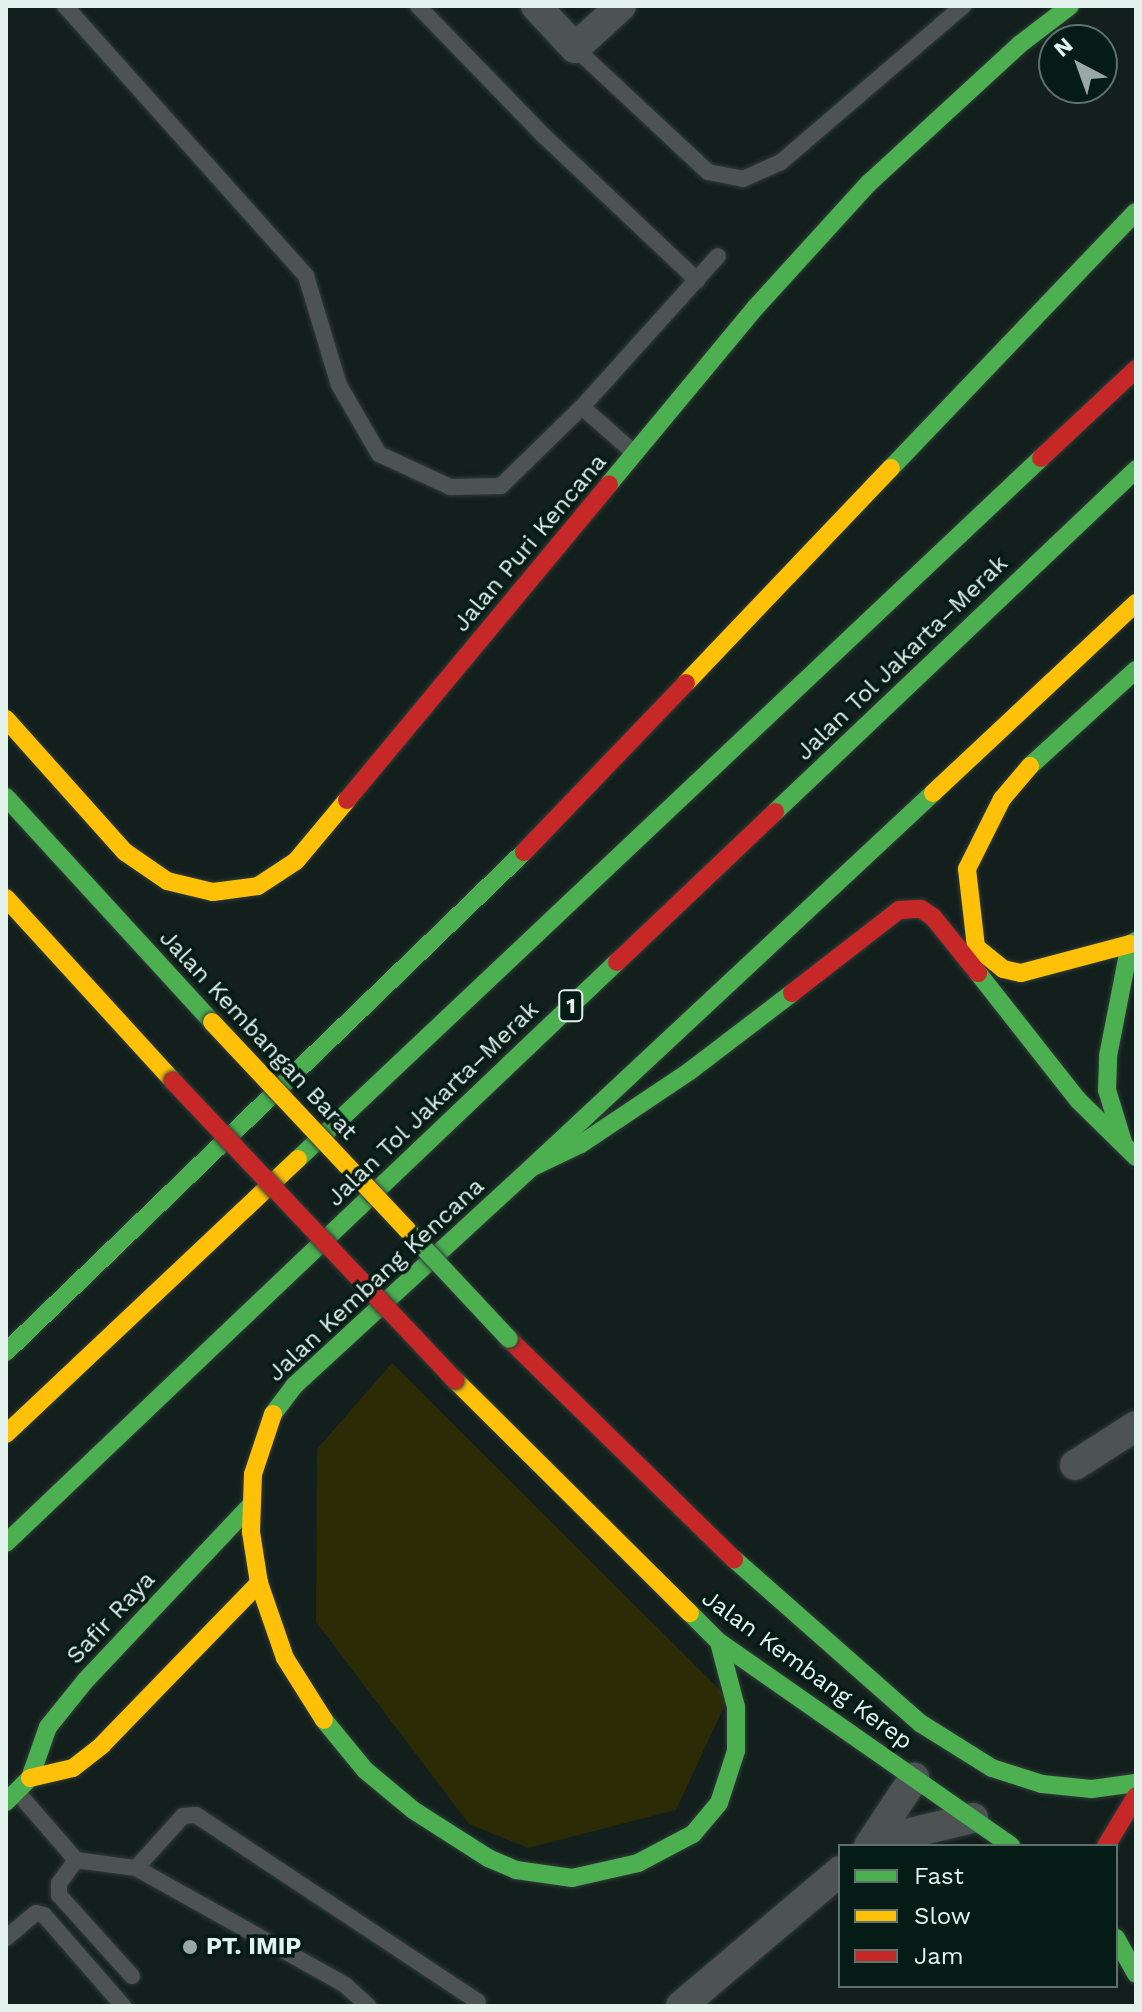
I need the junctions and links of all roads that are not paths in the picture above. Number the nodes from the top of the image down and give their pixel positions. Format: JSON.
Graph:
{"nodes":[{"id":1,"x":65,"y":6,"type":"edge"},
{"id":2,"x":418,"y":6,"type":"edge"},
{"id":3,"x":536,"y":6,"type":"edge"},
{"id":4,"x":621,"y":6,"type":"edge"},
{"id":5,"x":963,"y":6,"type":"edge"},
{"id":6,"x":1070,"y":6,"type":"edge"},
{"id":7,"x":575,"y":48,"type":"junction"},
{"id":8,"x":1136,"y":212,"type":"edge"},
{"id":9,"x":718,"y":256,"type":"dead end"},
{"id":10,"x":697,"y":280,"type":"junction"},
{"id":11,"x":1136,"y":369,"type":"edge"},
{"id":12,"x":582,"y":407,"type":"junction"},
{"id":13,"x":635,"y":454,"type":"junction"},
{"id":14,"x":1136,"y":469,"type":"edge"},
{"id":15,"x":1136,"y":603,"type":"edge"},
{"id":16,"x":1136,"y":670,"type":"edge"},
{"id":17,"x":6,"y":719,"type":"edge"},
{"id":18,"x":6,"y":797,"type":"edge"},
{"id":19,"x":6,"y":898,"type":"edge"},
{"id":20,"x":1133,"y":942,"type":"edge"},
{"id":21,"x":1130,"y":1151,"type":"edge"},
{"id":22,"x":531,"y":1168,"type":"junction"},
{"id":23,"x":6,"y":1352,"type":"edge"},
{"id":24,"x":1136,"y":1426,"type":"edge"},
{"id":25,"x":6,"y":1434,"type":"edge"},
{"id":26,"x":1075,"y":1465,"type":"dead end"},
{"id":27,"x":250,"y":1506,"type":"junction"},
{"id":28,"x":6,"y":1543,"type":"edge"},
{"id":29,"x":259,"y":1583,"type":"junction"},
{"id":30,"x":719,"y":1642,"type":"junction"},
{"id":31,"x":30,"y":1778,"type":"junction"},
{"id":32,"x":914,"y":1778,"type":"junction"},
{"id":33,"x":1136,"y":1783,"type":"edge"},
{"id":34,"x":1136,"y":1796,"type":"edge"},
{"id":35,"x":11,"y":1797,"type":"edge"},
{"id":36,"x":973,"y":1818,"type":"junction"},
{"id":37,"x":871,"y":1844,"type":"edge"},
{"id":38,"x":1008,"y":1844,"type":"edge"},
{"id":39,"x":1107,"y":1844,"type":"edge"},
{"id":40,"x":76,"y":1860,"type":"junction"},
{"id":41,"x":136,"y":1868,"type":"junction"},
{"id":42,"x":838,"y":1873,"type":"edge"},
{"id":43,"x":6,"y":1938,"type":"edge"},
{"id":44,"x":1118,"y":1942,"type":"edge"},
{"id":45,"x":1118,"y":1958,"type":"edge"},
{"id":46,"x":132,"y":1976,"type":"dead end"},
{"id":47,"x":1136,"y":1977,"type":"edge"},
{"id":48,"x":478,"y":2002,"type":"dead end"},
{"id":49,"x":123,"y":2006,"type":"edge"},
{"id":50,"x":368,"y":2006,"type":"edge"},
{"id":51,"x":681,"y":2006,"type":"edge"}],
"edges":[{"from":1,"to":12,"type":"lane"},
{"from":2,"to":10,"type":"lane"},
{"from":3,"to":7,"type":"street"},
{"from":4,"to":7,"type":"street"},
{"from":5,"to":7,"type":"lane"},
{"from":6,"to":13,"type":"main road","name":"Jalan Puri Kencana"},
{"from":8,"to":23,"type":"main road"},
{"from":9,"to":10,"type":"lane"},
{"from":10,"to":12,"type":"lane"},
{"from":11,"to":25,"type":"main road","name":"Jalan Tol Jakarta–Merak"},
{"from":12,"to":13,"type":"lane"},
{"from":13,"to":17,"type":"main road","name":"Jalan Puri Kencana"},
{"from":14,"to":28,"type":"main road","name":"Jalan Tol Jakarta–Merak","number":"1"},
{"from":15,"to":22,"type":"main road"},
{"from":16,"to":20,"type":"main road"},
{"from":18,"to":33,"type":"main road","name":"Jalan Kembangan Barat","bridge":true},
{"from":19,"to":30,"type":"main road","name":"Jalan Kembang Kerep","bridge":true},
{"from":20,"to":21,"type":"main road"},
{"from":21,"to":22,"type":"main road","name":"Jalan Kembang Kencana"},
{"from":22,"to":27,"type":"main road","name":"Jalan Kembang Kencana"},
{"from":24,"to":26,"type":"street"},
{"from":27,"to":29,"type":"main road","name":"Jalan Kembang Kencana"},
{"from":27,"to":31,"type":"main road","name":"Safir Raya"},
{"from":29,"to":30,"type":"main road","name":"Jalan Kembang Kencana"},
{"from":29,"to":31,"type":"main road"},
{"from":30,"to":32,"type":"main road","name":"Jalan Kembang Kerep"},
{"from":31,"to":35,"type":"main road","name":"Safir Raya"},
{"from":32,"to":36,"type":"main road","name":"Jalan Kembang Kerep"},
{"from":32,"to":37,"type":"street"},
{"from":34,"to":39,"type":"main road"},
{"from":35,"to":40,"type":"lane"},
{"from":36,"to":37,"type":"street"},
{"from":36,"to":38,"type":"main road","name":"Jalan Kembang Kerep"},
{"from":40,"to":41,"type":"lane"},
{"from":40,"to":46,"type":"lane"},
{"from":41,"to":48,"type":"lane"},
{"from":41,"to":50,"type":"lane"},
{"from":42,"to":51,"type":"street"},
{"from":43,"to":49,"type":"lane"},
{"from":44,"to":47,"type":"main road"},
{"from":45,"to":47,"type":"main road"}]}
